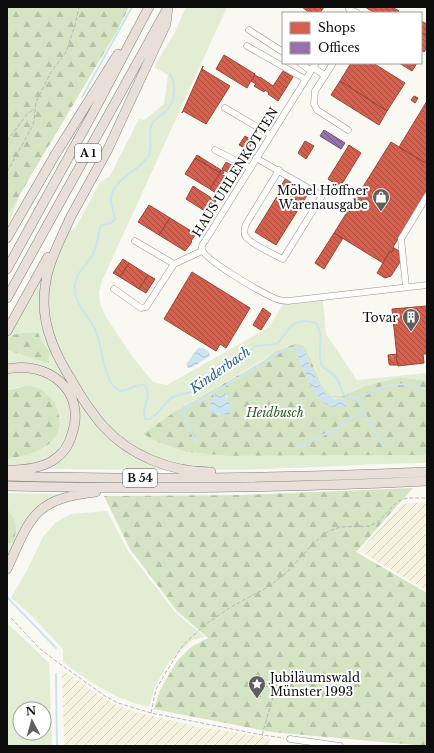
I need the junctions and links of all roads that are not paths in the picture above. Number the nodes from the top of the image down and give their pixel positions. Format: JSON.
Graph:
{"nodes":[{"id":1,"x":149,"y":7,"type":"edge"},
{"id":2,"x":168,"y":7,"type":"edge"},
{"id":3,"x":139,"y":27,"type":"junction"},
{"id":4,"x":249,"y":30,"type":"dead end"},
{"id":5,"x":247,"y":46,"type":"dead end"},
{"id":6,"x":282,"y":51,"type":"edge"},
{"id":7,"x":303,"y":64,"type":"edge"},
{"id":8,"x":332,"y":64,"type":"edge"},
{"id":9,"x":313,"y":67,"type":"edge"},
{"id":10,"x":325,"y":76,"type":"junction"},
{"id":11,"x":306,"y":79,"type":"junction"},
{"id":12,"x":225,"y":108,"type":"dead end"},
{"id":13,"x":348,"y":130,"type":"dead end"},
{"id":14,"x":271,"y":135,"type":"junction"},
{"id":15,"x":215,"y":150,"type":"dead end"},
{"id":16,"x":256,"y":158,"type":"junction"},
{"id":17,"x":250,"y":168,"type":"junction"},
{"id":18,"x":279,"y":170,"type":"junction"},
{"id":19,"x":427,"y":196,"type":"edge"},
{"id":20,"x":71,"y":216,"type":"junction"},
{"id":21,"x":7,"y":238,"type":"edge"},
{"id":22,"x":135,"y":242,"type":"dead end"},
{"id":23,"x":202,"y":251,"type":"junction"},
{"id":24,"x":174,"y":264,"type":"junction"},
{"id":25,"x":7,"y":269,"type":"edge"},
{"id":26,"x":427,"y":285,"type":"edge"},
{"id":27,"x":406,"y":287,"type":"junction"},
{"id":28,"x":114,"y":289,"type":"dead end"},
{"id":29,"x":7,"y":298,"type":"edge"},
{"id":30,"x":7,"y":331,"type":"edge"},
{"id":31,"x":7,"y":369,"type":"edge"},
{"id":32,"x":7,"y":470,"type":"edge"},
{"id":33,"x":427,"y":472,"type":"edge"},
{"id":34,"x":7,"y":476,"type":"edge"},
{"id":35,"x":272,"y":477,"type":"junction"},
{"id":36,"x":427,"y":481,"type":"edge"},
{"id":37,"x":7,"y":486,"type":"edge"},
{"id":38,"x":162,"y":488,"type":"junction"},
{"id":39,"x":7,"y":569,"type":"edge"},
{"id":40,"x":290,"y":739,"type":"road end"},
{"id":41,"x":340,"y":746,"type":"edge"}],
"edges":[{"from":1,"to":3,"type":"highway","number":"A 1"},
{"from":2,"to":20,"type":"highway"},
{"from":2,"to":29,"type":"highway","number":"A 1"},
{"from":3,"to":21,"type":"highway"},
{"from":3,"to":25,"type":"highway","number":"A 1"},
{"from":4,"to":6,"type":"street"},
{"from":5,"to":11,"type":"street"},
{"from":7,"to":9,"type":"street"},
{"from":8,"to":10,"type":"street"},
{"from":9,"to":10,"type":"street"},
{"from":9,"to":11,"type":"street","name":"HAUS UHLENKOTTEN"},
{"from":10,"to":13,"type":"street"},
{"from":11,"to":14,"type":"street","name":"HAUS UHLENKOTTEN"},
{"from":12,"to":14,"type":"street"},
{"from":14,"to":16,"type":"street","name":"HAUS UHLENKOTTEN"},
{"from":15,"to":17,"type":"street"},
{"from":16,"to":17,"type":"street","name":"HAUS UHLENKOTTEN"},
{"from":16,"to":18,"type":"street"},
{"from":17,"to":23,"type":"street","name":"HAUS UHLENKOTTEN"},
{"from":18,"to":18,"type":"street"},
{"from":19,"to":27,"type":"street"},
{"from":20,"to":30,"type":"highway"},
{"from":20,"to":35,"type":"highway"},
{"from":22,"to":24,"type":"street"},
{"from":23,"to":24,"type":"street"},
{"from":23,"to":27,"type":"street","name":"HAUS UHLENKOTTEN"},
{"from":24,"to":28,"type":"street"},
{"from":26,"to":27,"type":"street","name":"HAUS UHLENKOTTEN"},
{"from":31,"to":32,"type":"highway"},
{"from":33,"to":35,"type":"highway","number":"B 54"},
{"from":34,"to":35,"type":"highway","number":"B 54"},
{"from":36,"to":38,"type":"highway","number":"B 54"},
{"from":37,"to":38,"type":"highway","number":"B 54"},
{"from":38,"to":39,"type":"highway"},
{"from":40,"to":41,"type":"street"}]}
